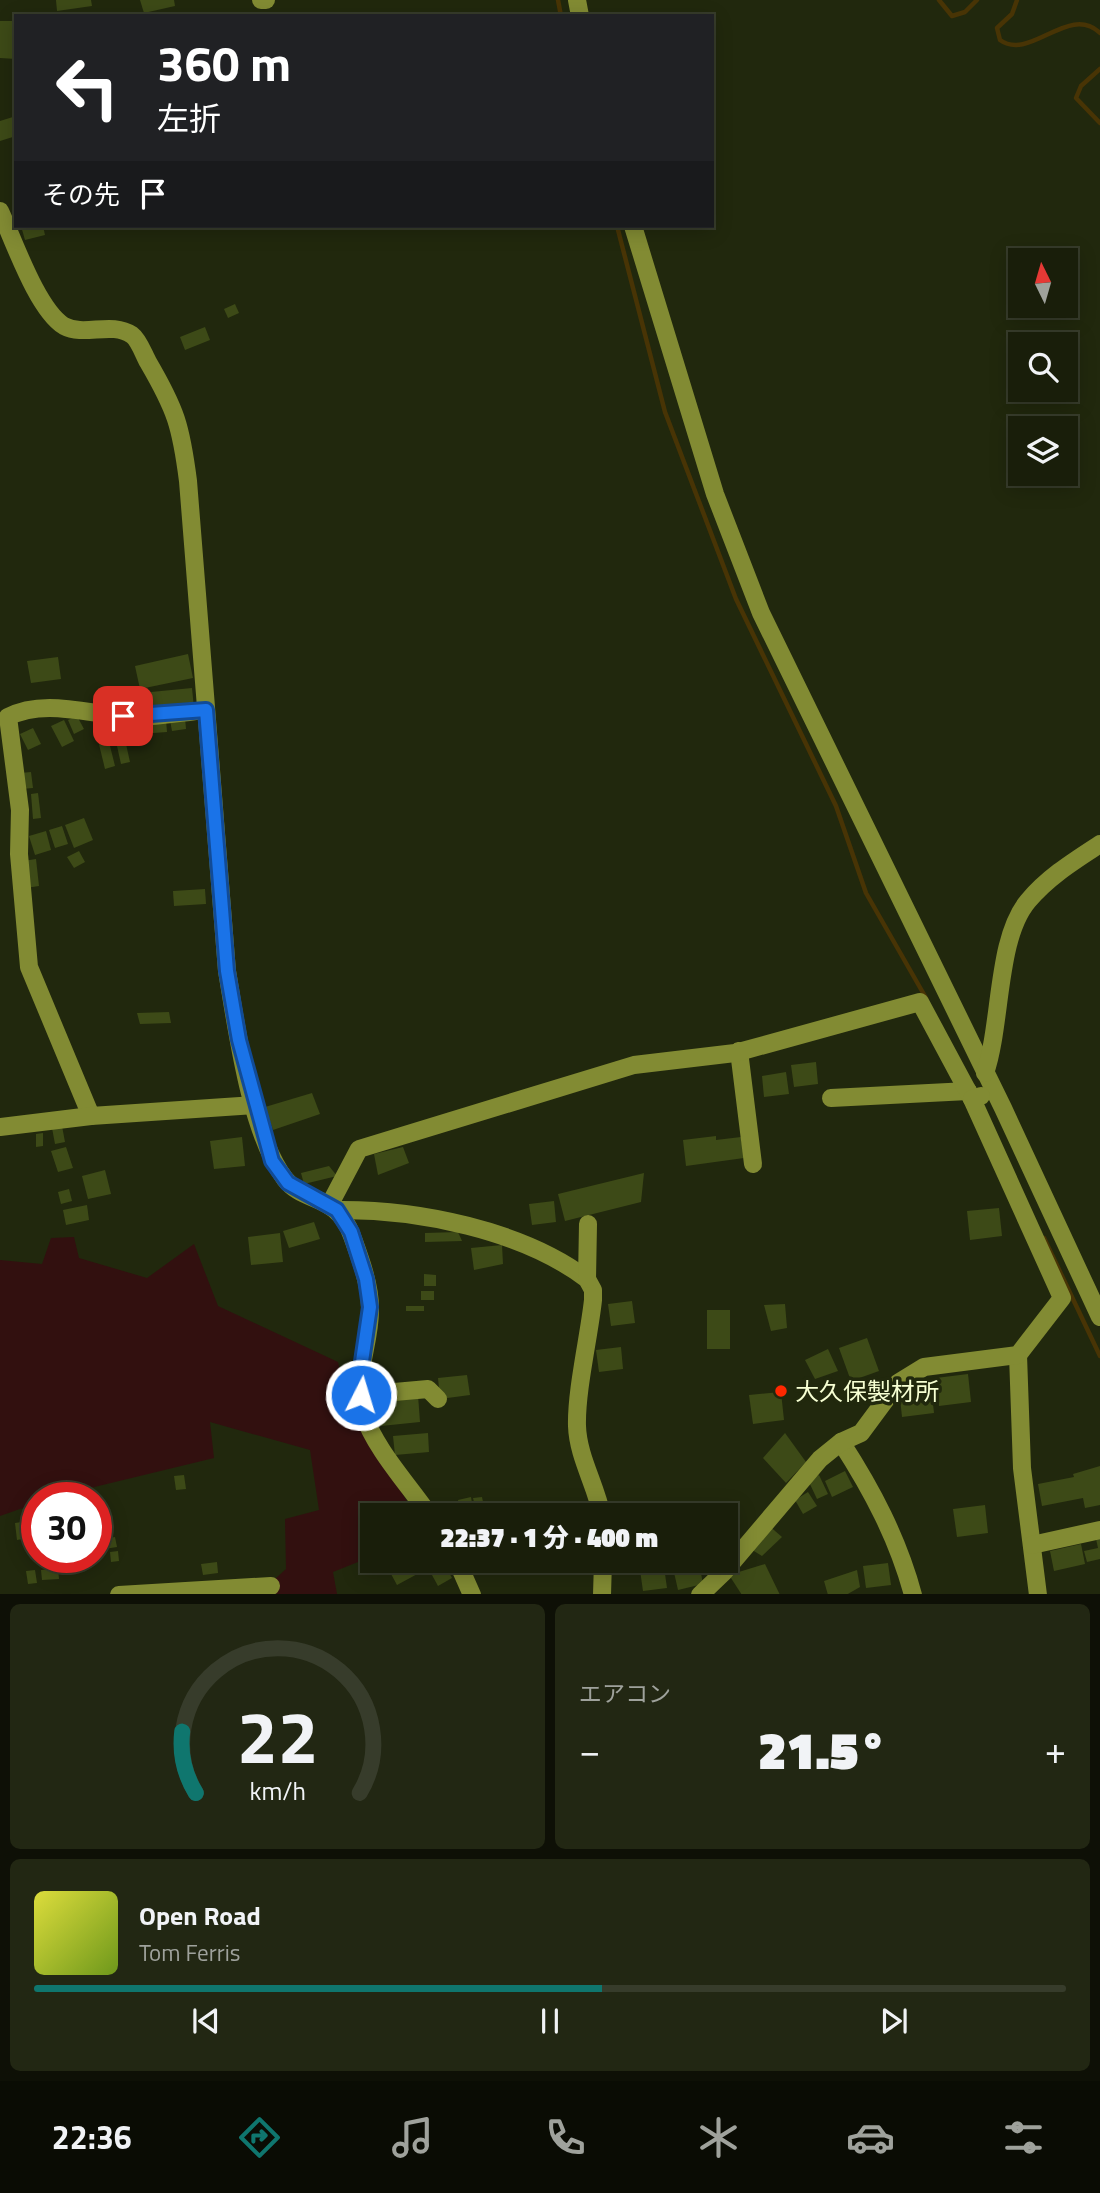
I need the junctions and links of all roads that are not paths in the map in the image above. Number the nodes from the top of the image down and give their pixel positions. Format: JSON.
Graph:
{"nodes":[{"id":1,"x":0,"y":211,"type":"edge"},
{"id":2,"x":634,"y":228,"type":"edge"},
{"id":3,"x":206,"y":710,"type":"junction"},
{"id":4,"x":1100,"y":844,"type":"edge"},
{"id":5,"x":740,"y":1057,"type":"junction"},
{"id":6,"x":985,"y":1073,"type":"junction"},
{"id":7,"x":978,"y":1095,"type":"junction"},
{"id":8,"x":831,"y":1098,"type":"dead end"},
{"id":9,"x":255,"y":1105,"type":"junction"},
{"id":10,"x":91,"y":1116,"type":"junction"},
{"id":11,"x":0,"y":1127,"type":"edge"},
{"id":12,"x":753,"y":1164,"type":"dead end"},
{"id":13,"x":333,"y":1207,"type":"junction"},
{"id":14,"x":588,"y":1224,"type":"dead end"},
{"id":15,"x":587,"y":1279,"type":"junction"},
{"id":16,"x":1100,"y":1317,"type":"edge"},
{"id":17,"x":1018,"y":1355,"type":"junction"},
{"id":18,"x":361,"y":1395,"type":"junction"},
{"id":19,"x":438,"y":1399,"type":"dead end"},
{"id":20,"x":841,"y":1442,"type":"junction"},
{"id":21,"x":421,"y":1503,"type":"edge"},
{"id":22,"x":600,"y":1503,"type":"edge"},
{"id":23,"x":1100,"y":1530,"type":"edge"},
{"id":24,"x":1032,"y":1545,"type":"junction"},
{"id":25,"x":462,"y":1573,"type":"edge"},
{"id":26,"x":603,"y":1573,"type":"edge"},
{"id":27,"x":271,"y":1586,"type":"dead end"},
{"id":28,"x":119,"y":1594,"type":"edge"},
{"id":29,"x":472,"y":1594,"type":"edge"},
{"id":30,"x":602,"y":1594,"type":"edge"},
{"id":31,"x":699,"y":1594,"type":"edge"},
{"id":32,"x":913,"y":1594,"type":"edge"},
{"id":33,"x":1038,"y":1594,"type":"edge"}],
"edges":[{"from":1,"to":3,"type":"street"},
{"from":2,"to":6,"type":"street"},
{"from":3,"to":9,"type":"street"},
{"from":3,"to":10,"type":"street"},
{"from":4,"to":6,"type":"street"},
{"from":5,"to":7,"type":"street"},
{"from":5,"to":12,"type":"street"},
{"from":5,"to":13,"type":"street"},
{"from":6,"to":7,"type":"street"},
{"from":7,"to":8,"type":"street"},
{"from":7,"to":16,"type":"street"},
{"from":7,"to":17,"type":"street"},
{"from":9,"to":10,"type":"street"},
{"from":9,"to":13,"type":"street"},
{"from":10,"to":11,"type":"street"},
{"from":13,"to":15,"type":"street"},
{"from":13,"to":18,"type":"street"},
{"from":14,"to":15,"type":"street"},
{"from":15,"to":22,"type":"street"},
{"from":17,"to":20,"type":"street"},
{"from":17,"to":24,"type":"street"},
{"from":18,"to":19,"type":"street"},
{"from":18,"to":21,"type":"street"},
{"from":20,"to":31,"type":"street"},
{"from":20,"to":32,"type":"street"},
{"from":23,"to":24,"type":"street"},
{"from":24,"to":33,"type":"street"},
{"from":25,"to":29,"type":"street"},
{"from":26,"to":30,"type":"street"},
{"from":27,"to":28,"type":"street"}]}
